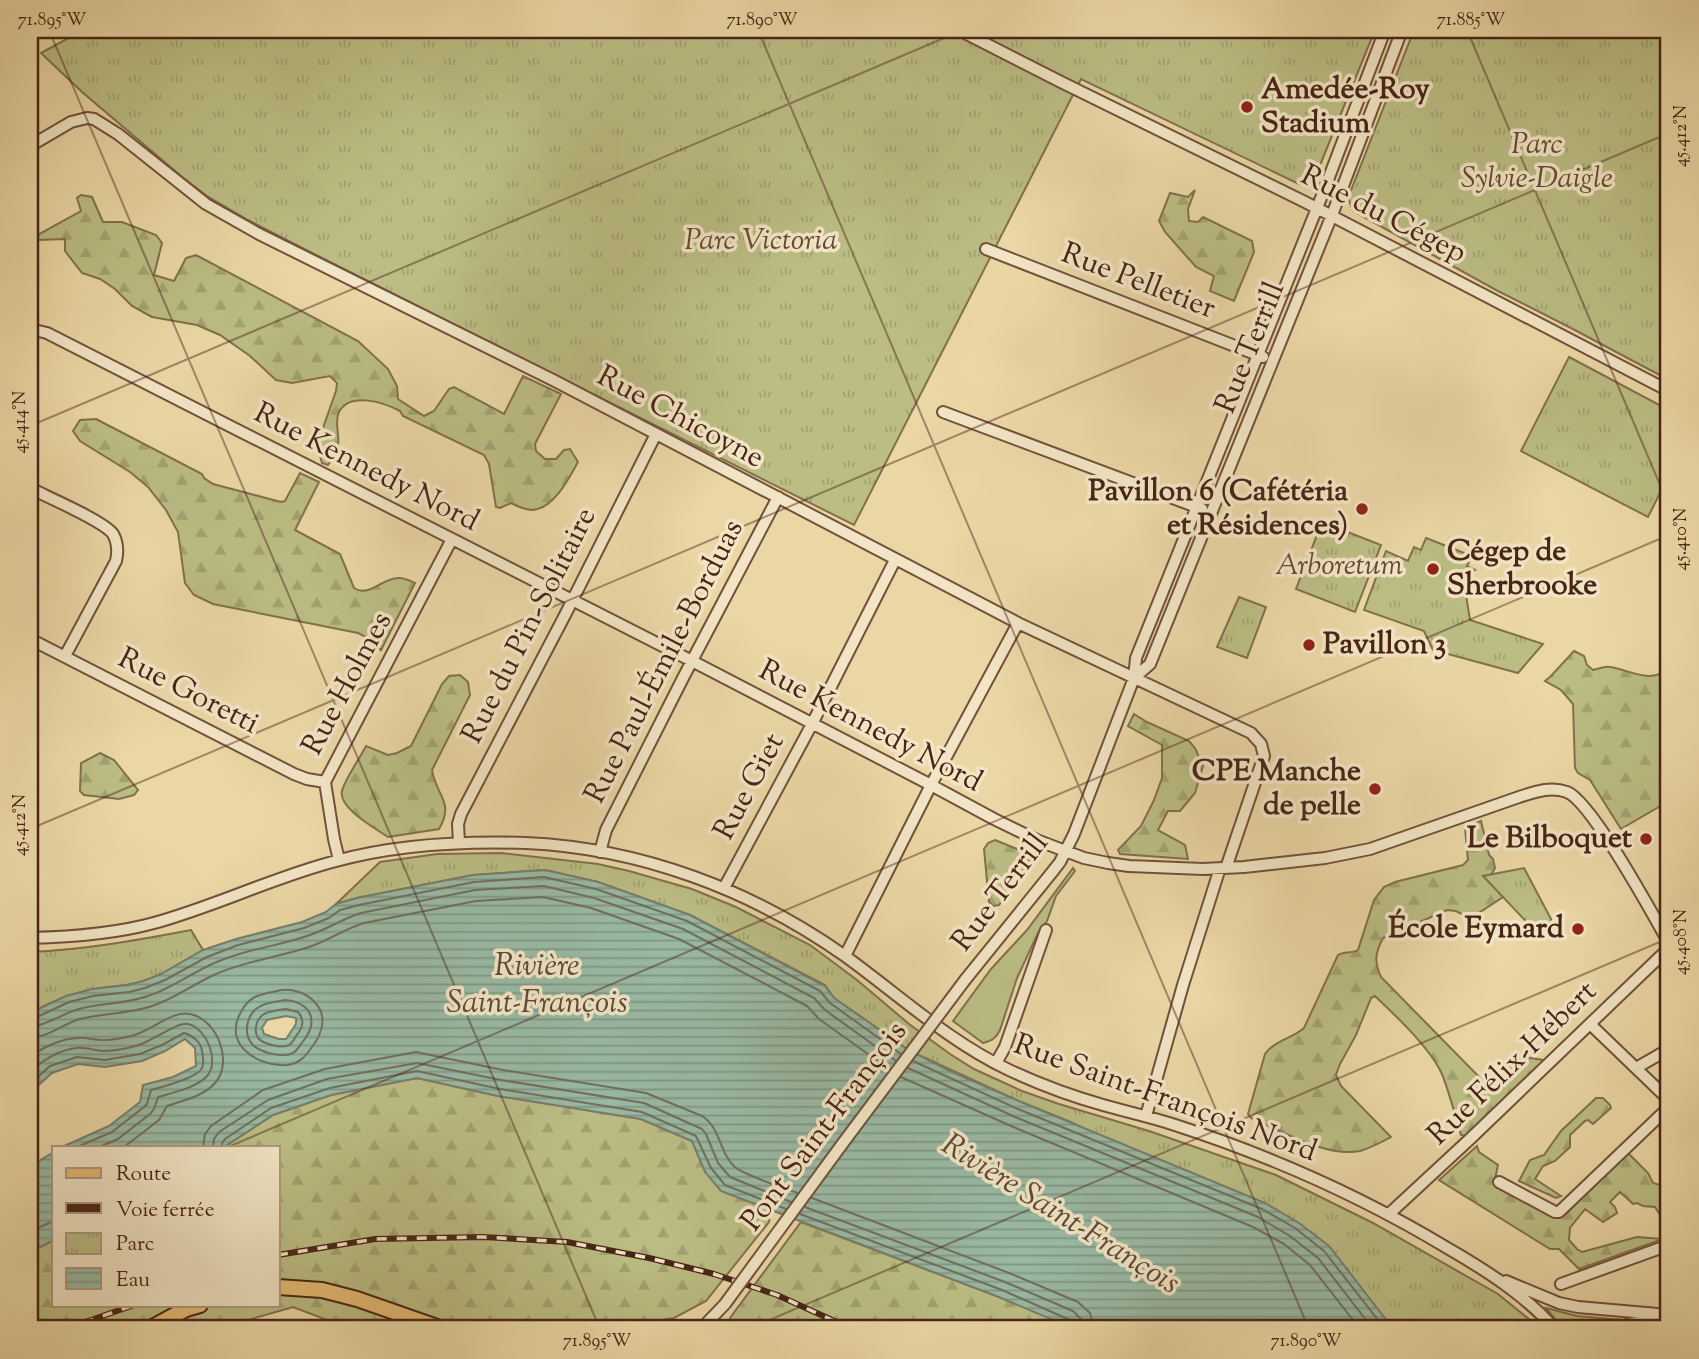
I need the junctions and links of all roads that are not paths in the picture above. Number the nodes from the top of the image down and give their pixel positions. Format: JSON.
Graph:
{"nodes":[{"id":1,"x":959,"y":30,"type":"edge"},
{"id":2,"x":1385,"y":30,"type":"edge"},
{"id":3,"x":1402,"y":30,"type":"edge"},
{"id":4,"x":30,"y":146,"type":"edge"},
{"id":5,"x":1317,"y":208,"type":"junction"},
{"id":6,"x":1332,"y":215,"type":"junction"},
{"id":7,"x":986,"y":249,"type":"dead end"},
{"id":8,"x":30,"y":329,"type":"edge"},
{"id":9,"x":1258,"y":356,"type":"junction"},
{"id":10,"x":1272,"y":361,"type":"junction"},
{"id":11,"x":1669,"y":391,"type":"edge"},
{"id":12,"x":943,"y":412,"type":"dead end"},
{"id":13,"x":656,"y":434,"type":"junction"},
{"id":14,"x":30,"y":488,"type":"edge"},
{"id":15,"x":778,"y":497,"type":"junction"},
{"id":16,"x":1197,"y":507,"type":"junction"},
{"id":17,"x":1211,"y":514,"type":"junction"},
{"id":18,"x":452,"y":539,"type":"junction"},
{"id":19,"x":895,"y":560,"type":"junction"},
{"id":20,"x":572,"y":600,"type":"junction"},
{"id":21,"x":1018,"y":623,"type":"junction"},
{"id":22,"x":30,"y":639,"type":"edge"},
{"id":23,"x":65,"y":656,"type":"junction"},
{"id":24,"x":692,"y":661,"type":"junction"},
{"id":25,"x":1134,"y":678,"type":"junction"},
{"id":26,"x":812,"y":724,"type":"junction"},
{"id":27,"x":325,"y":782,"type":"junction"},
{"id":28,"x":931,"y":785,"type":"junction"},
{"id":29,"x":459,"y":843,"type":"junction"},
{"id":30,"x":600,"y":852,"type":"junction"},
{"id":31,"x":1065,"y":852,"type":"junction"},
{"id":32,"x":339,"y":860,"type":"junction"},
{"id":33,"x":1223,"y":868,"type":"junction"},
{"id":34,"x":724,"y":888,"type":"junction"},
{"id":35,"x":1046,"y":930,"type":"dead end"},
{"id":36,"x":30,"y":938,"type":"edge"},
{"id":37,"x":1669,"y":945,"type":"edge"},
{"id":38,"x":845,"y":956,"type":"junction"},
{"id":39,"x":965,"y":980,"type":"joint"},
{"id":40,"x":1590,"y":1024,"type":"junction"},
{"id":41,"x":1669,"y":1049,"type":"edge"},
{"id":42,"x":996,"y":1063,"type":"junction"},
{"id":43,"x":1636,"y":1068,"type":"junction"},
{"id":44,"x":1669,"y":1100,"type":"edge"},
{"id":45,"x":1669,"y":1107,"type":"edge"},
{"id":46,"x":1146,"y":1116,"type":"junction"},
{"id":47,"x":1499,"y":1182,"type":"dead end"},
{"id":48,"x":1389,"y":1214,"type":"junction"},
{"id":49,"x":1669,"y":1245,"type":"edge"},
{"id":50,"x":1496,"y":1278,"type":"junction"},
{"id":51,"x":1561,"y":1284,"type":"dead end"},
{"id":52,"x":280,"y":1287,"type":"edge"},
{"id":53,"x":725,"y":1304,"type":"junction"},
{"id":54,"x":196,"y":1306,"type":"edge"},
{"id":55,"x":1667,"y":1315,"type":"edge"},
{"id":56,"x":149,"y":1329,"type":"edge"},
{"id":57,"x":443,"y":1329,"type":"edge"},
{"id":58,"x":701,"y":1329,"type":"edge"},
{"id":59,"x":714,"y":1329,"type":"edge"},
{"id":60,"x":1555,"y":1329,"type":"edge"},
{"id":61,"x":1621,"y":1329,"type":"edge"}],
"edges":[{"from":1,"to":5,"type":"street","name":"Rue du Cégep"},
{"from":2,"to":5,"type":"street","name":"Rue Terrill"},
{"from":3,"to":6,"type":"street","name":"Rue Terrill"},
{"from":4,"to":13,"type":"street","name":"Rue Chicoyne"},
{"from":5,"to":6,"type":"street","name":"Rue du Cégep"},
{"from":5,"to":9,"type":"street","name":"Rue Terrill"},
{"from":6,"to":10,"type":"street","name":"Rue Terrill"},
{"from":6,"to":11,"type":"street","name":"Rue du Cégep"},
{"from":7,"to":9,"type":"street","name":"Rue Pelletier"},
{"from":8,"to":18,"type":"street","name":"Rue Kennedy Nord"},
{"from":9,"to":10,"type":"street","name":"Rue Pelletier"},
{"from":9,"to":16,"type":"street","name":"Rue Terrill"},
{"from":10,"to":17,"type":"street","name":"Rue Terrill"},
{"from":12,"to":16,"type":"street"},
{"from":13,"to":15,"type":"street","name":"Rue Chicoyne"},
{"from":13,"to":20,"type":"street","name":"Rue du Pin-Solitaire"},
{"from":14,"to":23,"type":"street"},
{"from":15,"to":19,"type":"street","name":"Rue Chicoyne"},
{"from":15,"to":24,"type":"street","name":"Rue Paul-Émile-Borduas"},
{"from":16,"to":17,"type":"street"},
{"from":16,"to":25,"type":"street","name":"Rue Terrill"},
{"from":17,"to":25,"type":"street","name":"Rue Terrill"},
{"from":18,"to":20,"type":"street","name":"Rue Kennedy Nord"},
{"from":18,"to":27,"type":"street","name":"Rue Holmes"},
{"from":19,"to":21,"type":"street","name":"Rue Chicoyne"},
{"from":19,"to":26,"type":"street","name":"Rue Giet"},
{"from":20,"to":24,"type":"street","name":"Rue Kennedy Nord"},
{"from":20,"to":29,"type":"street","name":"Rue du Pin-Solitaire"},
{"from":21,"to":25,"type":"street","name":"Rue Chicoyne"},
{"from":21,"to":28,"type":"street"},
{"from":22,"to":23,"type":"street","name":"Rue Goretti"},
{"from":23,"to":27,"type":"street","name":"Rue Goretti"},
{"from":24,"to":26,"type":"street","name":"Rue Kennedy Nord"},
{"from":24,"to":30,"type":"street","name":"Rue Paul-Émile-Borduas"},
{"from":25,"to":31,"type":"street","name":"Rue Terrill"},
{"from":25,"to":33,"type":"street","name":"Rue Chicoyne"},
{"from":26,"to":28,"type":"street","name":"Rue Kennedy Nord"},
{"from":26,"to":34,"type":"street","name":"Rue Giet"},
{"from":27,"to":32,"type":"street","name":"Rue Holmes"},
{"from":28,"to":31,"type":"street","name":"Rue Kennedy Nord"},
{"from":28,"to":38,"type":"street"},
{"from":29,"to":30,"type":"street","name":"Rue Saint-François Nord"},
{"from":29,"to":32,"type":"street","name":"Rue Saint-François Nord"},
{"from":30,"to":34,"type":"street","name":"Rue Saint-François Nord"},
{"from":31,"to":33,"type":"street","name":"Rue Kennedy Nord"},
{"from":31,"to":39,"type":"street","name":"Rue Terrill"},
{"from":32,"to":36,"type":"street","name":"Rue Saint-François Nord"},
{"from":33,"to":37,"type":"street","name":"Rue Kennedy Nord"},
{"from":33,"to":46,"type":"street"},
{"from":34,"to":38,"type":"street","name":"Rue Saint-François Nord"},
{"from":35,"to":42,"type":"street"},
{"from":37,"to":40,"type":"street","name":"Rue Félix-Hébert"},
{"from":38,"to":42,"type":"street","name":"Rue Saint-François Nord"},
{"from":39,"to":53,"type":"street","name":"Pont Saint-François","bridge":true},
{"from":40,"to":43,"type":"street"},
{"from":40,"to":48,"type":"street","name":"Rue Félix-Hébert"},
{"from":41,"to":43,"type":"street"},
{"from":42,"to":46,"type":"street","name":"Rue Saint-François Nord"},
{"from":43,"to":44,"type":"street"},
{"from":45,"to":47,"type":"street"},
{"from":46,"to":48,"type":"street","name":"Rue Saint-François Nord"},
{"from":48,"to":50,"type":"street","name":"Rue Saint-François Nord"},
{"from":49,"to":51,"type":"street"},
{"from":50,"to":55,"type":"street"},
{"from":50,"to":60,"type":"street","name":"Rue Saint-François Nord"},
{"from":52,"to":57,"type":"main road"},
{"from":53,"to":58,"type":"street"},
{"from":53,"to":59,"type":"street"},
{"from":54,"to":56,"type":"main road"},
{"from":55,"to":61,"type":"street"}]}
